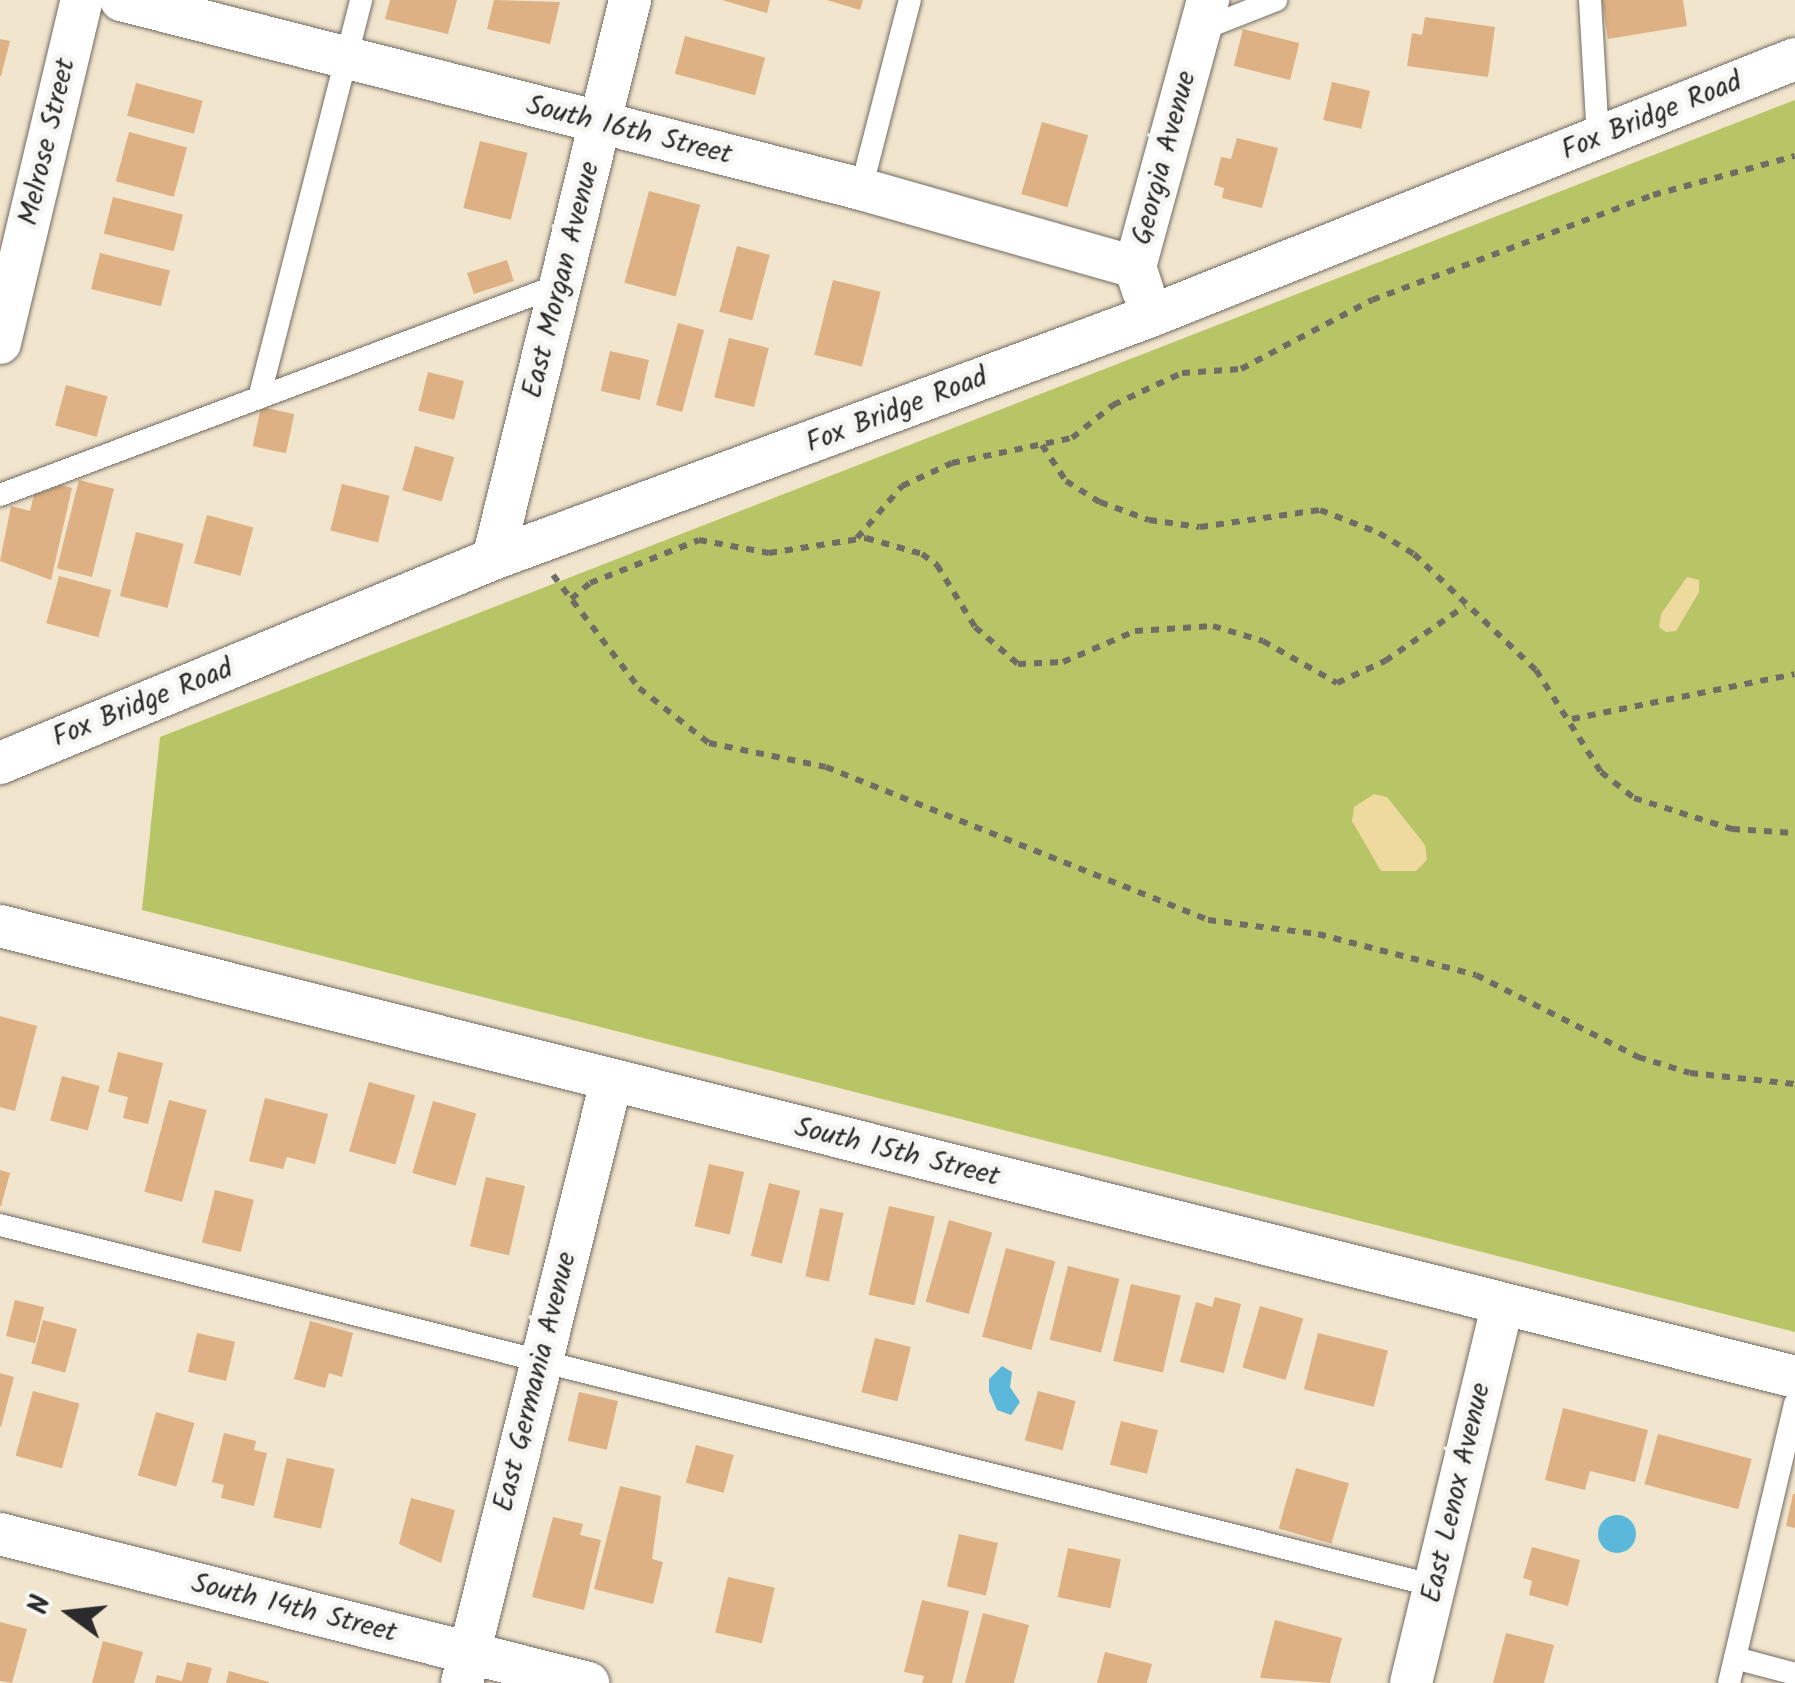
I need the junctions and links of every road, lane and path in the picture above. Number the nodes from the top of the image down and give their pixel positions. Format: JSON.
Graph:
{"nodes":[{"id":1,"x":82,"y":0,"type":"edge"},
{"id":2,"x":121,"y":0,"type":"edge"},
{"id":3,"x":360,"y":0,"type":"edge"},
{"id":4,"x":630,"y":0,"type":"edge"},
{"id":5,"x":910,"y":0,"type":"edge"},
{"id":6,"x":1276,"y":0,"type":"edge"},
{"id":7,"x":1590,"y":0,"type":"edge"},
{"id":8,"x":1204,"y":15,"type":"edge"},
{"id":9,"x":347,"y":55,"type":"junction"},
{"id":10,"x":1795,"y":59,"type":"edge"},
{"id":11,"x":600,"y":125,"type":"junction"},
{"id":12,"x":1598,"y":138,"type":"junction"},
{"id":13,"x":1795,"y":156,"type":"edge"},
{"id":14,"x":861,"y":189,"type":"junction"},
{"id":15,"x":1135,"y":267,"type":"junction"},
{"id":16,"x":562,"y":284,"type":"junction"},
{"id":17,"x":1151,"y":316,"type":"junction"},
{"id":18,"x":0,"y":343,"type":"edge"},
{"id":19,"x":260,"y":398,"type":"junction"},
{"id":20,"x":1042,"y":445,"type":"junction"},
{"id":21,"x":0,"y":495,"type":"edge"},
{"id":22,"x":857,"y":538,"type":"junction"},
{"id":23,"x":512,"y":552,"type":"junction"},
{"id":24,"x":571,"y":598,"type":"junction"},
{"id":25,"x":1465,"y":606,"type":"junction"},
{"id":26,"x":1795,"y":674,"type":"edge"},
{"id":27,"x":1572,"y":719,"type":"junction"},
{"id":28,"x":0,"y":763,"type":"edge"},
{"id":29,"x":1795,"y":832,"type":"edge"},
{"id":30,"x":0,"y":926,"type":"edge"},
{"id":31,"x":611,"y":1082,"type":"junction"},
{"id":32,"x":1795,"y":1084,"type":"edge"},
{"id":33,"x":0,"y":1225,"type":"edge"},
{"id":34,"x":1502,"y":1304,"type":"junction"},
{"id":35,"x":542,"y":1362,"type":"junction"},
{"id":36,"x":1795,"y":1377,"type":"edge"},
{"id":37,"x":1795,"y":1404,"type":"edge"},
{"id":38,"x":0,"y":1534,"type":"edge"},
{"id":39,"x":1435,"y":1586,"type":"junction"},
{"id":40,"x":1735,"y":1658,"type":"junction"},
{"id":41,"x":466,"y":1668,"type":"edge"},
{"id":42,"x":1795,"y":1674,"type":"edge"},
{"id":43,"x":588,"y":1683,"type":"edge"},
{"id":44,"x":1411,"y":1683,"type":"edge"},
{"id":45,"x":1729,"y":1683,"type":"edge"}],
"edges":[{"from":1,"to":18,"type":"street","name":"Melrose Street"},
{"from":2,"to":9,"type":"street","name":"South 16th Street"},
{"from":3,"to":9,"type":"lane"},
{"from":4,"to":11,"type":"street","name":"East Morgan Avenue"},
{"from":5,"to":14,"type":"lane"},
{"from":6,"to":8,"type":"lane"},
{"from":7,"to":12,"type":"lane"},
{"from":8,"to":15,"type":"street","name":"Georgia Avenue"},
{"from":9,"to":11,"type":"street","name":"South 16th Street"},
{"from":9,"to":19,"type":"lane"},
{"from":10,"to":12,"type":"street","name":"Fox Bridge Road"},
{"from":11,"to":14,"type":"street","name":"South 16th Street"},
{"from":11,"to":16,"type":"street","name":"East Morgan Avenue"},
{"from":12,"to":17,"type":"street","name":"Fox Bridge Road"},
{"from":13,"to":20,"type":"path"},
{"from":14,"to":15,"type":"street","name":"South 16th Street"},
{"from":15,"to":17,"type":"street","name":"Georgia Avenue"},
{"from":16,"to":19,"type":"lane"},
{"from":16,"to":23,"type":"street","name":"East Morgan Avenue"},
{"from":17,"to":23,"type":"street","name":"Fox Bridge Road"},
{"from":19,"to":21,"type":"lane"},
{"from":20,"to":22,"type":"path"},
{"from":20,"to":25,"type":"path"},
{"from":22,"to":24,"type":"path"},
{"from":22,"to":25,"type":"path"},
{"from":23,"to":24,"type":"path"},
{"from":23,"to":28,"type":"street","name":"Fox Bridge Road"},
{"from":24,"to":32,"type":"path"},
{"from":25,"to":27,"type":"path"},
{"from":26,"to":27,"type":"path"},
{"from":27,"to":29,"type":"path"},
{"from":30,"to":31,"type":"street","name":"South 15th Street"},
{"from":31,"to":34,"type":"street","name":"South 15th Street"},
{"from":31,"to":35,"type":"street","name":"East Germania Avenue"},
{"from":33,"to":35,"type":"lane"},
{"from":34,"to":36,"type":"street","name":"South 15th Street"},
{"from":34,"to":39,"type":"street","name":"East Lenox Avenue"},
{"from":35,"to":39,"type":"lane"},
{"from":35,"to":41,"type":"street","name":"East Germania Avenue"},
{"from":37,"to":40,"type":"lane"},
{"from":38,"to":41,"type":"street","name":"South 14th Street"},
{"from":39,"to":44,"type":"street","name":"East Lenox Avenue"},
{"from":40,"to":42,"type":"lane"},
{"from":40,"to":45,"type":"lane"},
{"from":41,"to":43,"type":"street","name":"South 14th Street"}]}
